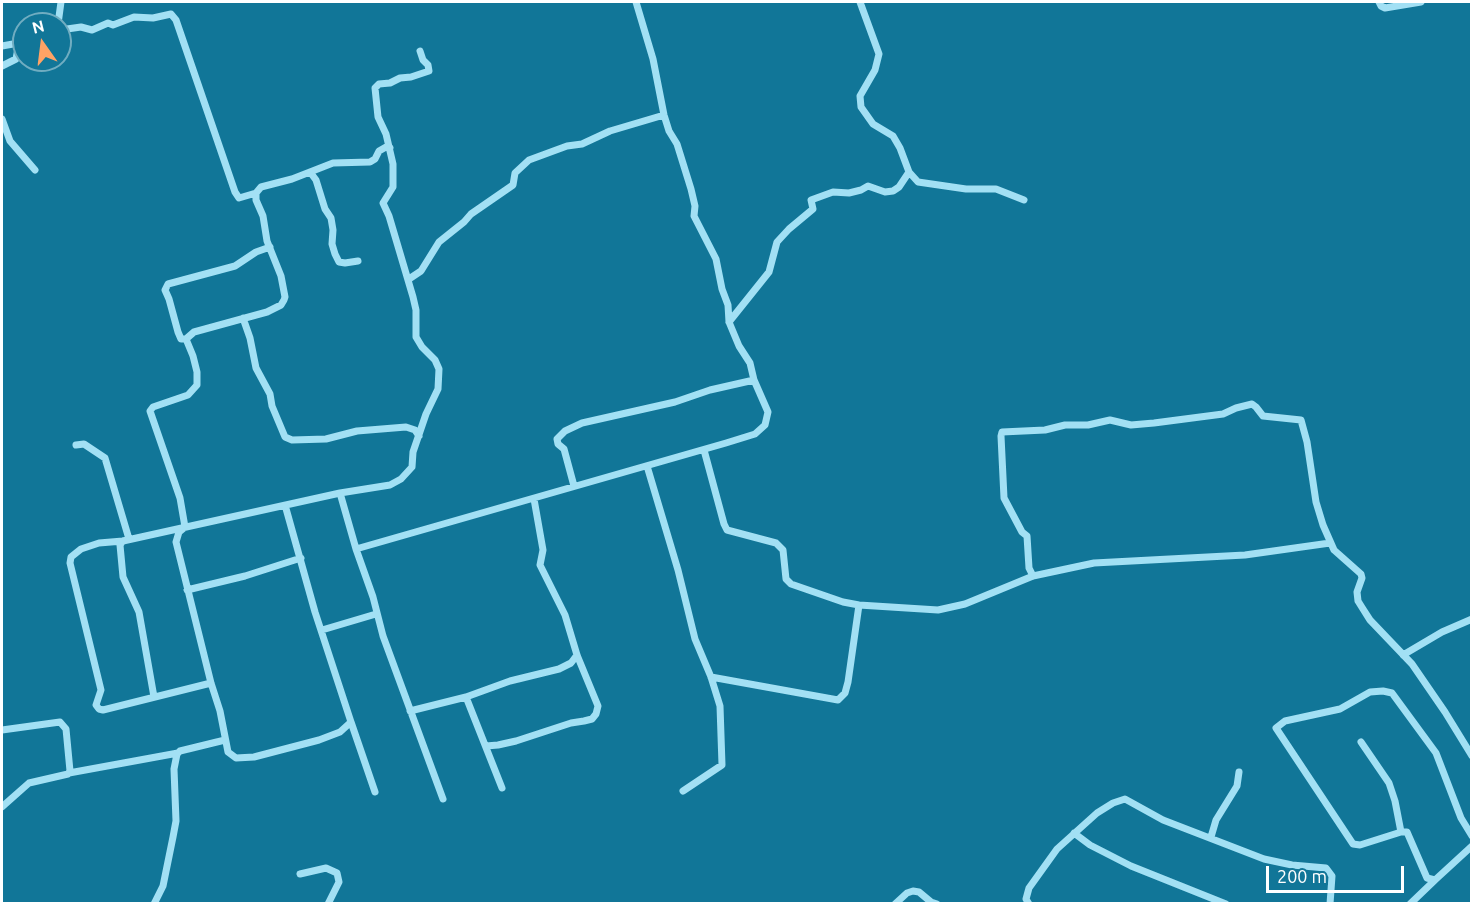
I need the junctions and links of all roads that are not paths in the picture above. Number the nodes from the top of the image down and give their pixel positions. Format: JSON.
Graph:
{"nodes":[{"id":1,"x":636,"y":2,"type":"edge"},
{"id":2,"x":860,"y":2,"type":"edge"},
{"id":3,"x":1379,"y":2,"type":"edge"},
{"id":4,"x":1421,"y":2,"type":"edge"},
{"id":5,"x":72,"y":28,"type":"edge"},
{"id":6,"x":420,"y":51,"type":"dead end"},
{"id":7,"x":664,"y":115,"type":"junction"},
{"id":8,"x":2,"y":120,"type":"edge"},
{"id":9,"x":390,"y":148,"type":"junction"},
{"id":10,"x":35,"y":170,"type":"dead end"},
{"id":11,"x":310,"y":172,"type":"junction"},
{"id":12,"x":909,"y":172,"type":"junction"},
{"id":13,"x":256,"y":193,"type":"junction"},
{"id":14,"x":1024,"y":200,"type":"dead end"},
{"id":15,"x":270,"y":247,"type":"junction"},
{"id":16,"x":357,"y":261,"type":"dead end"},
{"id":17,"x":409,"y":279,"type":"junction"},
{"id":18,"x":243,"y":318,"type":"junction"},
{"id":19,"x":729,"y":322,"type":"junction"},
{"id":20,"x":186,"y":339,"type":"junction"},
{"id":21,"x":754,"y":380,"type":"junction"},
{"id":22,"x":419,"y":436,"type":"junction"},
{"id":23,"x":76,"y":445,"type":"dead end"},
{"id":24,"x":704,"y":450,"type":"junction"},
{"id":25,"x":647,"y":466,"type":"junction"},
{"id":26,"x":574,"y":486,"type":"junction"},
{"id":27,"x":340,"y":493,"type":"junction"},
{"id":28,"x":534,"y":499,"type":"junction"},
{"id":29,"x":285,"y":505,"type":"junction"},
{"id":30,"x":185,"y":527,"type":"junction"},
{"id":31,"x":126,"y":540,"type":"junction"},
{"id":32,"x":1330,"y":543,"type":"junction"},
{"id":33,"x":356,"y":549,"type":"junction"},
{"id":34,"x":301,"y":558,"type":"junction"},
{"id":35,"x":1033,"y":576,"type":"junction"},
{"id":36,"x":187,"y":590,"type":"junction"},
{"id":37,"x":859,"y":605,"type":"junction"},
{"id":38,"x":376,"y":614,"type":"junction"},
{"id":39,"x":1472,"y":619,"type":"edge"},
{"id":40,"x":322,"y":630,"type":"junction"},
{"id":41,"x":577,"y":655,"type":"junction"},
{"id":42,"x":1403,"y":655,"type":"junction"},
{"id":43,"x":711,"y":677,"type":"junction"},
{"id":44,"x":211,"y":683,"type":"junction"},
{"id":45,"x":154,"y":697,"type":"junction"},
{"id":46,"x":466,"y":697,"type":"junction"},
{"id":47,"x":410,"y":711,"type":"junction"},
{"id":48,"x":351,"y":722,"type":"junction"},
{"id":49,"x":2,"y":730,"type":"edge"},
{"id":50,"x":225,"y":740,"type":"junction"},
{"id":51,"x":1361,"y":742,"type":"dead end"},
{"id":52,"x":486,"y":746,"type":"junction"},
{"id":53,"x":178,"y":753,"type":"junction"},
{"id":54,"x":1472,"y":756,"type":"edge"},
{"id":55,"x":1239,"y":772,"type":"dead end"},
{"id":56,"x":69,"y":773,"type":"junction"},
{"id":57,"x":502,"y":788,"type":"dead end"},
{"id":58,"x":683,"y":791,"type":"dead end"},
{"id":59,"x":375,"y":792,"type":"dead end"},
{"id":60,"x":443,"y":799,"type":"dead end"},
{"id":61,"x":2,"y":807,"type":"edge"},
{"id":62,"x":1401,"y":832,"type":"junction"},
{"id":63,"x":1074,"y":833,"type":"junction"},
{"id":64,"x":1472,"y":836,"type":"edge"},
{"id":65,"x":1210,"y":837,"type":"junction"},
{"id":66,"x":1472,"y":846,"type":"edge"},
{"id":67,"x":300,"y":874,"type":"dead end"},
{"id":68,"x":1435,"y":880,"type":"junction"},
{"id":69,"x":154,"y":903,"type":"edge"},
{"id":70,"x":328,"y":903,"type":"edge"},
{"id":71,"x":896,"y":903,"type":"edge"},
{"id":72,"x":937,"y":903,"type":"edge"},
{"id":73,"x":1029,"y":903,"type":"edge"},
{"id":74,"x":1226,"y":903,"type":"edge"},
{"id":75,"x":1330,"y":903,"type":"edge"},
{"id":76,"x":1410,"y":903,"type":"edge"}],
"edges":[{"from":1,"to":7,"type":"street"},
{"from":2,"to":12,"type":"street"},
{"from":3,"to":4,"type":"street"},
{"from":5,"to":13,"type":"street"},
{"from":6,"to":9,"type":"street"},
{"from":7,"to":17,"type":"street"},
{"from":7,"to":19,"type":"street"},
{"from":8,"to":10,"type":"street"},
{"from":9,"to":11,"type":"street"},
{"from":9,"to":17,"type":"street"},
{"from":11,"to":13,"type":"street"},
{"from":11,"to":16,"type":"street"},
{"from":12,"to":14,"type":"street"},
{"from":12,"to":19,"type":"street"},
{"from":13,"to":15,"type":"street"},
{"from":15,"to":18,"type":"street"},
{"from":15,"to":20,"type":"street"},
{"from":17,"to":22,"type":"street"},
{"from":18,"to":20,"type":"street"},
{"from":18,"to":22,"type":"street"},
{"from":19,"to":21,"type":"street"},
{"from":20,"to":30,"type":"street"},
{"from":21,"to":24,"type":"street"},
{"from":21,"to":26,"type":"street"},
{"from":22,"to":27,"type":"street"},
{"from":23,"to":31,"type":"street"},
{"from":24,"to":25,"type":"street"},
{"from":24,"to":37,"type":"street"},
{"from":25,"to":26,"type":"street"},
{"from":25,"to":43,"type":"street"},
{"from":26,"to":28,"type":"street"},
{"from":27,"to":29,"type":"street"},
{"from":27,"to":33,"type":"street"},
{"from":28,"to":33,"type":"street"},
{"from":28,"to":41,"type":"street"},
{"from":29,"to":30,"type":"street"},
{"from":29,"to":34,"type":"street"},
{"from":30,"to":31,"type":"street"},
{"from":30,"to":36,"type":"street"},
{"from":31,"to":45,"type":"street"},
{"from":31,"to":45,"type":"street"},
{"from":32,"to":35,"type":"street"},
{"from":32,"to":35,"type":"street"},
{"from":32,"to":42,"type":"street"},
{"from":33,"to":38,"type":"street"},
{"from":34,"to":36,"type":"street"},
{"from":34,"to":40,"type":"street"},
{"from":35,"to":37,"type":"street"},
{"from":36,"to":44,"type":"street"},
{"from":37,"to":43,"type":"street"},
{"from":38,"to":40,"type":"street"},
{"from":38,"to":47,"type":"street"},
{"from":39,"to":42,"type":"street"},
{"from":40,"to":48,"type":"street"},
{"from":41,"to":46,"type":"street"},
{"from":41,"to":52,"type":"street"},
{"from":42,"to":54,"type":"street"},
{"from":43,"to":58,"type":"street"},
{"from":44,"to":45,"type":"street"},
{"from":44,"to":50,"type":"street"},
{"from":46,"to":47,"type":"street"},
{"from":46,"to":52,"type":"street"},
{"from":47,"to":60,"type":"street"},
{"from":48,"to":50,"type":"street"},
{"from":48,"to":59,"type":"street"},
{"from":49,"to":56,"type":"street"},
{"from":50,"to":53,"type":"street"},
{"from":51,"to":62,"type":"street"},
{"from":52,"to":57,"type":"street"},
{"from":53,"to":56,"type":"street"},
{"from":53,"to":69,"type":"street"},
{"from":55,"to":65,"type":"street"},
{"from":56,"to":61,"type":"street"},
{"from":62,"to":64,"type":"street"},
{"from":62,"to":68,"type":"street"},
{"from":63,"to":65,"type":"street"},
{"from":63,"to":73,"type":"street"},
{"from":63,"to":74,"type":"street"},
{"from":65,"to":75,"type":"street"},
{"from":66,"to":68,"type":"street"},
{"from":67,"to":70,"type":"street"},
{"from":68,"to":76,"type":"street"},
{"from":71,"to":72,"type":"street"}]}
